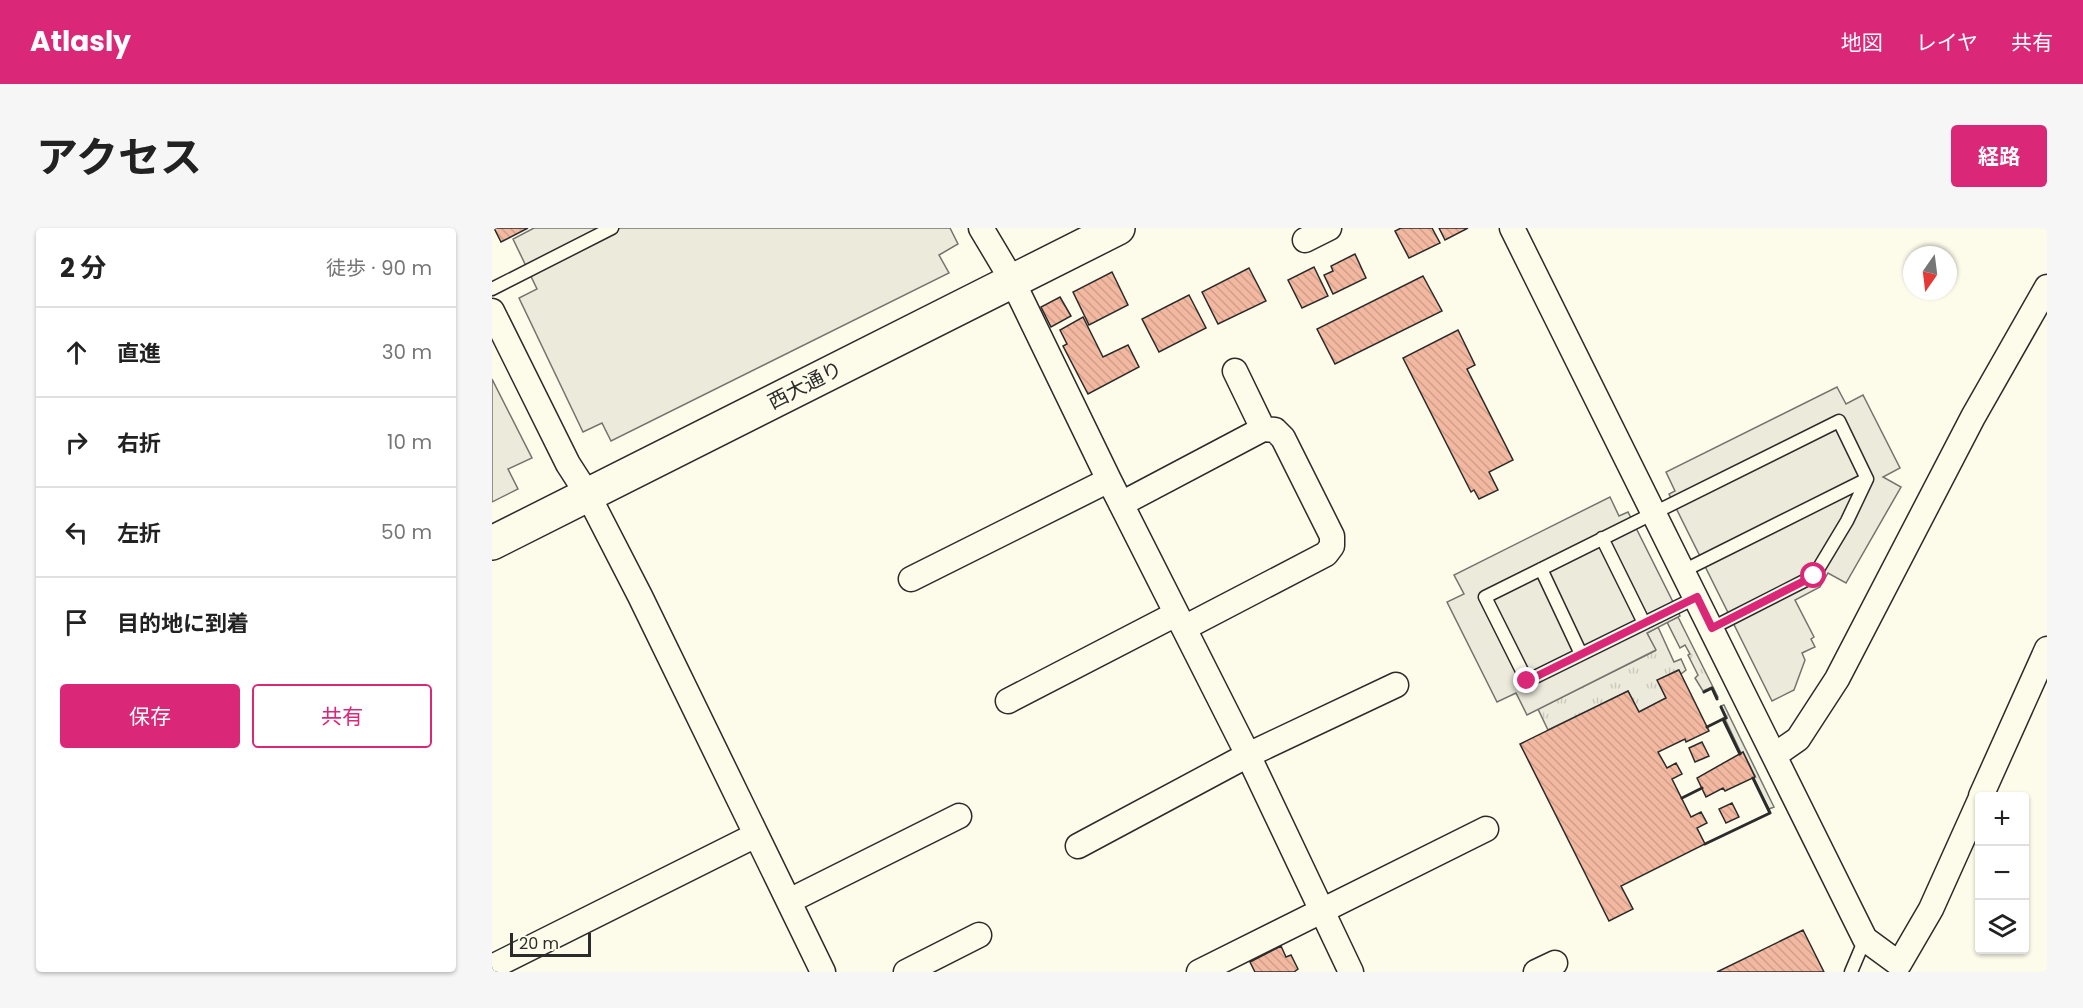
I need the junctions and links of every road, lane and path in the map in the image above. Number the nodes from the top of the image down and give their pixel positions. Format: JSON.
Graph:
{"nodes":[{"id":1,"x":612,"y":228,"type":"edge"},
{"id":2,"x":981,"y":228,"type":"edge"},
{"id":3,"x":1118,"y":228,"type":"edge"},
{"id":4,"x":1329,"y":228,"type":"edge"},
{"id":5,"x":1512,"y":228,"type":"edge"},
{"id":6,"x":1305,"y":240,"type":"dead end"},
{"id":7,"x":1012,"y":280,"type":"junction"},
{"id":8,"x":2047,"y":288,"type":"edge"},
{"id":9,"x":492,"y":289,"type":"edge"},
{"id":10,"x":492,"y":311,"type":"edge"},
{"id":11,"x":1235,"y":371,"type":"dead end"},
{"id":12,"x":1263,"y":429,"type":"junction"},
{"id":13,"x":1866,"y":479,"type":"junction"},
{"id":14,"x":1109,"y":480,"type":"junction"},
{"id":15,"x":588,"y":495,"type":"junction"},
{"id":16,"x":1121,"y":504,"type":"junction"},
{"id":17,"x":1654,"y":513,"type":"junction"},
{"id":18,"x":1602,"y":538,"type":"junction"},
{"id":19,"x":492,"y":543,"type":"edge"},
{"id":20,"x":1541,"y":569,"type":"junction"},
{"id":21,"x":1683,"y":571,"type":"junction"},
{"id":22,"x":911,"y":579,"type":"dead end"},
{"id":23,"x":1697,"y":597,"type":"junction"},
{"id":24,"x":1180,"y":621,"type":"junction"},
{"id":25,"x":1644,"y":622,"type":"junction"},
{"id":26,"x":1712,"y":628,"type":"junction"},
{"id":27,"x":2047,"y":649,"type":"edge"},
{"id":28,"x":1581,"y":654,"type":"junction"},
{"id":29,"x":1396,"y":685,"type":"dead end"},
{"id":30,"x":1008,"y":701,"type":"dead end"},
{"id":31,"x":1248,"y":755,"type":"junction"},
{"id":32,"x":1775,"y":755,"type":"junction"},
{"id":33,"x":1983,"y":792,"type":"edge"},
{"id":34,"x":1975,"y":809,"type":"edge"},
{"id":35,"x":959,"y":816,"type":"dead end"},
{"id":36,"x":1486,"y":830,"type":"dead end"},
{"id":37,"x":756,"y":835,"type":"junction"},
{"id":38,"x":1078,"y":846,"type":"dead end"},
{"id":39,"x":789,"y":901,"type":"junction"},
{"id":40,"x":1323,"y":910,"type":"junction"},
{"id":41,"x":979,"y":935,"type":"dead end"},
{"id":42,"x":1865,"y":939,"type":"junction"},
{"id":43,"x":492,"y":967,"type":"edge"},
{"id":44,"x":823,"y":972,"type":"edge"},
{"id":45,"x":906,"y":972,"type":"edge"},
{"id":46,"x":1199,"y":972,"type":"edge"},
{"id":47,"x":1351,"y":972,"type":"edge"},
{"id":48,"x":1851,"y":972,"type":"edge"}],
"edges":[{"from":1,"to":9,"type":"lane"},
{"from":2,"to":7,"type":"street"},
{"from":3,"to":7,"type":"street","name":"西大通り"},
{"from":4,"to":6,"type":"street"},
{"from":5,"to":17,"type":"street"},
{"from":7,"to":14,"type":"street"},
{"from":7,"to":15,"type":"street","name":"西大通り"},
{"from":8,"to":32,"type":"street"},
{"from":10,"to":15,"type":"street"},
{"from":11,"to":12,"type":"street"},
{"from":12,"to":16,"type":"street"},
{"from":12,"to":24,"type":"street"},
{"from":13,"to":17,"type":"lane"},
{"from":13,"to":21,"type":"lane"},
{"from":13,"to":26,"type":"lane"},
{"from":14,"to":16,"type":"street"},
{"from":14,"to":22,"type":"street"},
{"from":15,"to":19,"type":"street","name":"西大通り"},
{"from":15,"to":37,"type":"street"},
{"from":16,"to":24,"type":"street"},
{"from":17,"to":18,"type":"lane"},
{"from":17,"to":21,"type":"street"},
{"from":18,"to":20,"type":"lane"},
{"from":18,"to":25,"type":"lane"},
{"from":20,"to":28,"type":"lane"},
{"from":20,"to":28,"type":"lane"},
{"from":21,"to":23,"type":"street"},
{"from":23,"to":25,"type":"lane"},
{"from":23,"to":26,"type":"street"},
{"from":24,"to":30,"type":"street"},
{"from":24,"to":31,"type":"street"},
{"from":25,"to":28,"type":"lane"},
{"from":26,"to":32,"type":"street"},
{"from":27,"to":33,"type":"street"},
{"from":29,"to":31,"type":"street"},
{"from":31,"to":38,"type":"street"},
{"from":31,"to":40,"type":"street"},
{"from":32,"to":42,"type":"street"},
{"from":34,"to":42,"type":"street"},
{"from":35,"to":39,"type":"street"},
{"from":36,"to":40,"type":"street"},
{"from":37,"to":39,"type":"street"},
{"from":37,"to":43,"type":"street"},
{"from":39,"to":44,"type":"street"},
{"from":40,"to":46,"type":"street"},
{"from":40,"to":47,"type":"street"},
{"from":41,"to":45,"type":"street"},
{"from":42,"to":48,"type":"lane"}]}
